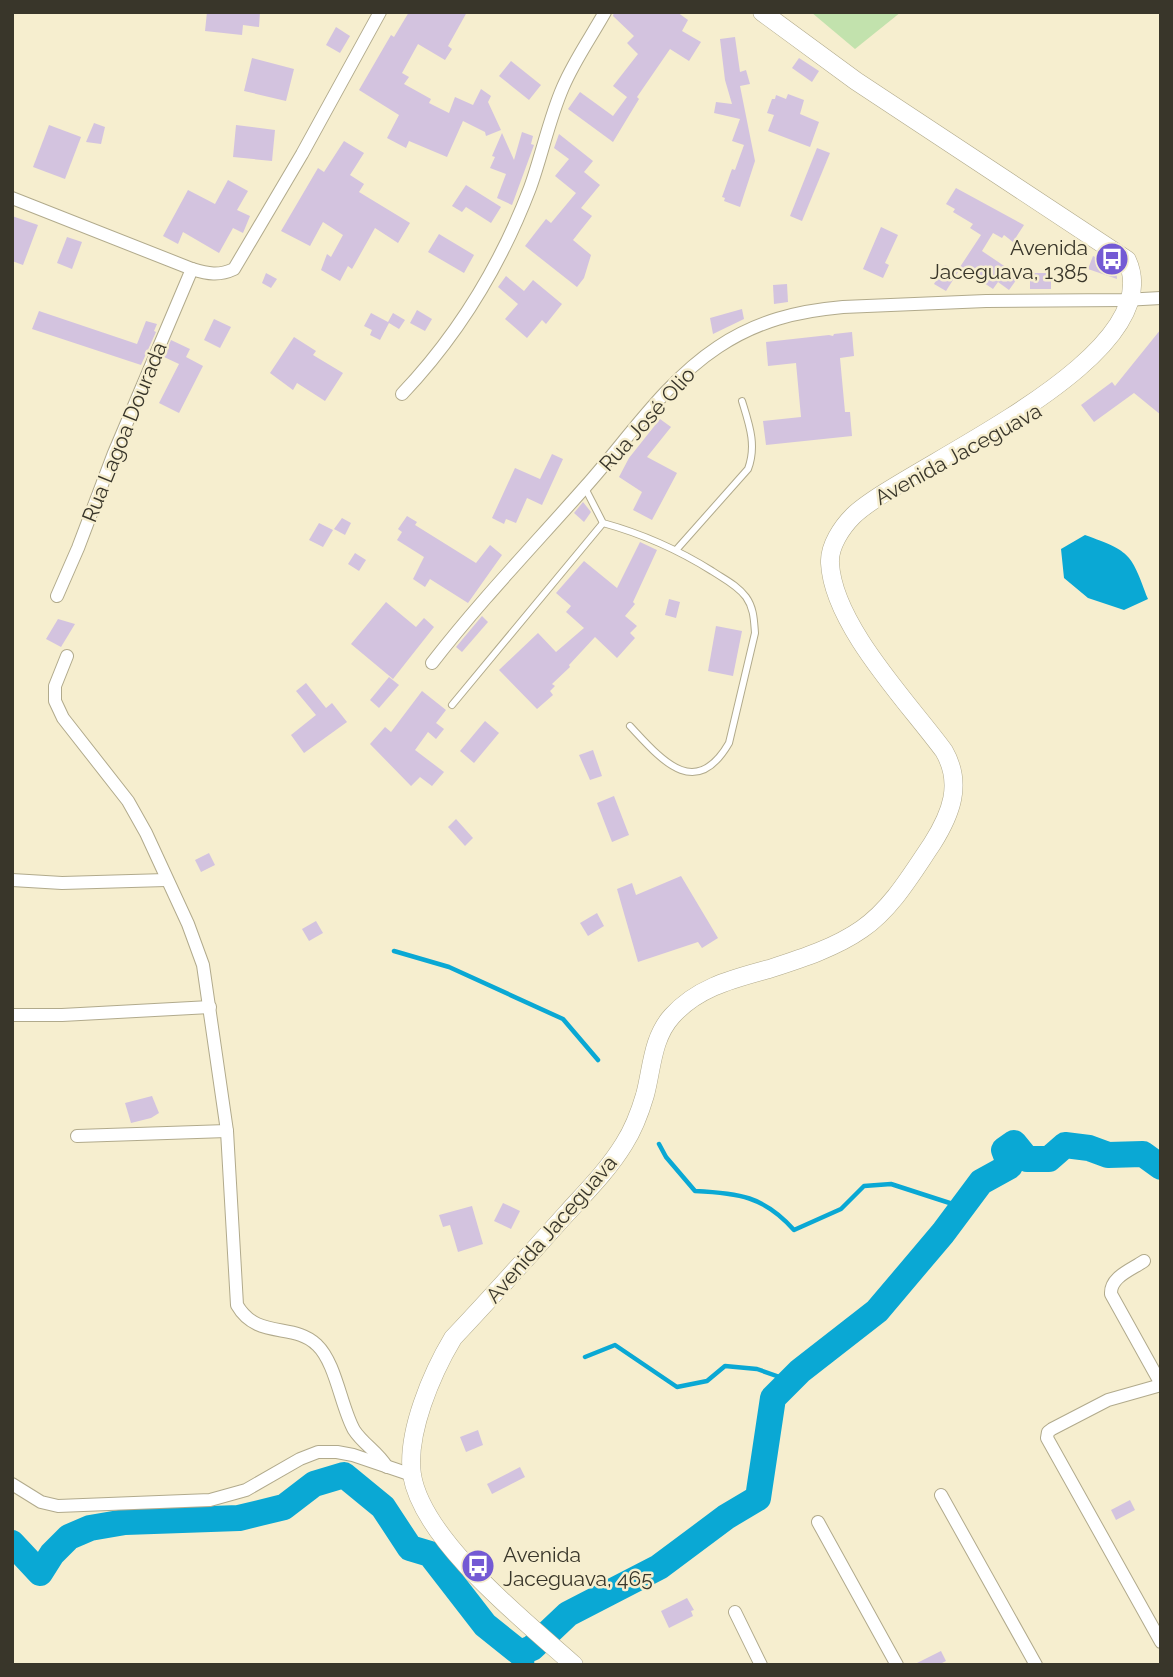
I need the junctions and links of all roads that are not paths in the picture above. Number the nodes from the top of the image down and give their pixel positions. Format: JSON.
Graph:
{"nodes":[{"id":1,"x":380,"y":12,"type":"edge"},
{"id":2,"x":605,"y":12,"type":"edge"},
{"id":3,"x":762,"y":12,"type":"edge"},
{"id":4,"x":12,"y":198,"type":"edge"},
{"id":5,"x":192,"y":270,"type":"junction"},
{"id":6,"x":1152,"y":298,"type":"edge"},
{"id":7,"x":402,"y":394,"type":"dead end"},
{"id":8,"x":742,"y":401,"type":"dead end"},
{"id":9,"x":585,"y":488,"type":"junction"},
{"id":10,"x":603,"y":523,"type":"junction"},
{"id":11,"x":677,"y":550,"type":"junction"},
{"id":12,"x":57,"y":596,"type":"dead end"},
{"id":13,"x":67,"y":656,"type":"dead end"},
{"id":14,"x":432,"y":663,"type":"dead end"},
{"id":15,"x":452,"y":705,"type":"dead end"},
{"id":16,"x":630,"y":726,"type":"dead end"},
{"id":17,"x":12,"y":880,"type":"edge"},
{"id":18,"x":166,"y":880,"type":"junction"},
{"id":19,"x":210,"y":1007,"type":"junction"},
{"id":20,"x":12,"y":1015,"type":"edge"},
{"id":21,"x":227,"y":1131,"type":"junction"},
{"id":22,"x":77,"y":1136,"type":"dead end"},
{"id":23,"x":1144,"y":1261,"type":"dead end"},
{"id":24,"x":1161,"y":1385,"type":"edge"},
{"id":25,"x":387,"y":1467,"type":"junction"},
{"id":26,"x":412,"y":1475,"type":"junction"},
{"id":27,"x":12,"y":1484,"type":"edge"},
{"id":28,"x":942,"y":1495,"type":"dead end"},
{"id":29,"x":818,"y":1522,"type":"dead end"},
{"id":30,"x":735,"y":1612,"type":"dead end"},
{"id":31,"x":1161,"y":1642,"type":"edge"},
{"id":32,"x":573,"y":1665,"type":"edge"},
{"id":33,"x":761,"y":1665,"type":"edge"},
{"id":34,"x":897,"y":1665,"type":"edge"},
{"id":35,"x":1036,"y":1665,"type":"edge"}],
"edges":[{"from":1,"to":5,"type":"street"},
{"from":2,"to":7,"type":"street"},
{"from":3,"to":6,"type":"main road"},
{"from":4,"to":5,"type":"street"},
{"from":5,"to":12,"type":"street","name":"Rua Lagoa Dourada"},
{"from":6,"to":9,"type":"street","name":"Rua José Olio"},
{"from":6,"to":26,"type":"main road","name":"Avenida Jaceguava"},
{"from":8,"to":11,"type":"lane"},
{"from":9,"to":10,"type":"lane"},
{"from":9,"to":14,"type":"street","name":"Rua José Olio"},
{"from":10,"to":11,"type":"lane"},
{"from":10,"to":15,"type":"lane"},
{"from":11,"to":16,"type":"lane"},
{"from":13,"to":18,"type":"street"},
{"from":17,"to":18,"type":"street"},
{"from":18,"to":19,"type":"street"},
{"from":19,"to":20,"type":"street"},
{"from":19,"to":21,"type":"street"},
{"from":21,"to":22,"type":"street"},
{"from":21,"to":25,"type":"street"},
{"from":23,"to":24,"type":"street"},
{"from":24,"to":31,"type":"street"},
{"from":25,"to":26,"type":"street"},
{"from":25,"to":27,"type":"street"},
{"from":26,"to":32,"type":"main road","name":"Avenida Jaceguava"},
{"from":28,"to":35,"type":"street"},
{"from":29,"to":34,"type":"street"},
{"from":30,"to":33,"type":"street"}]}
